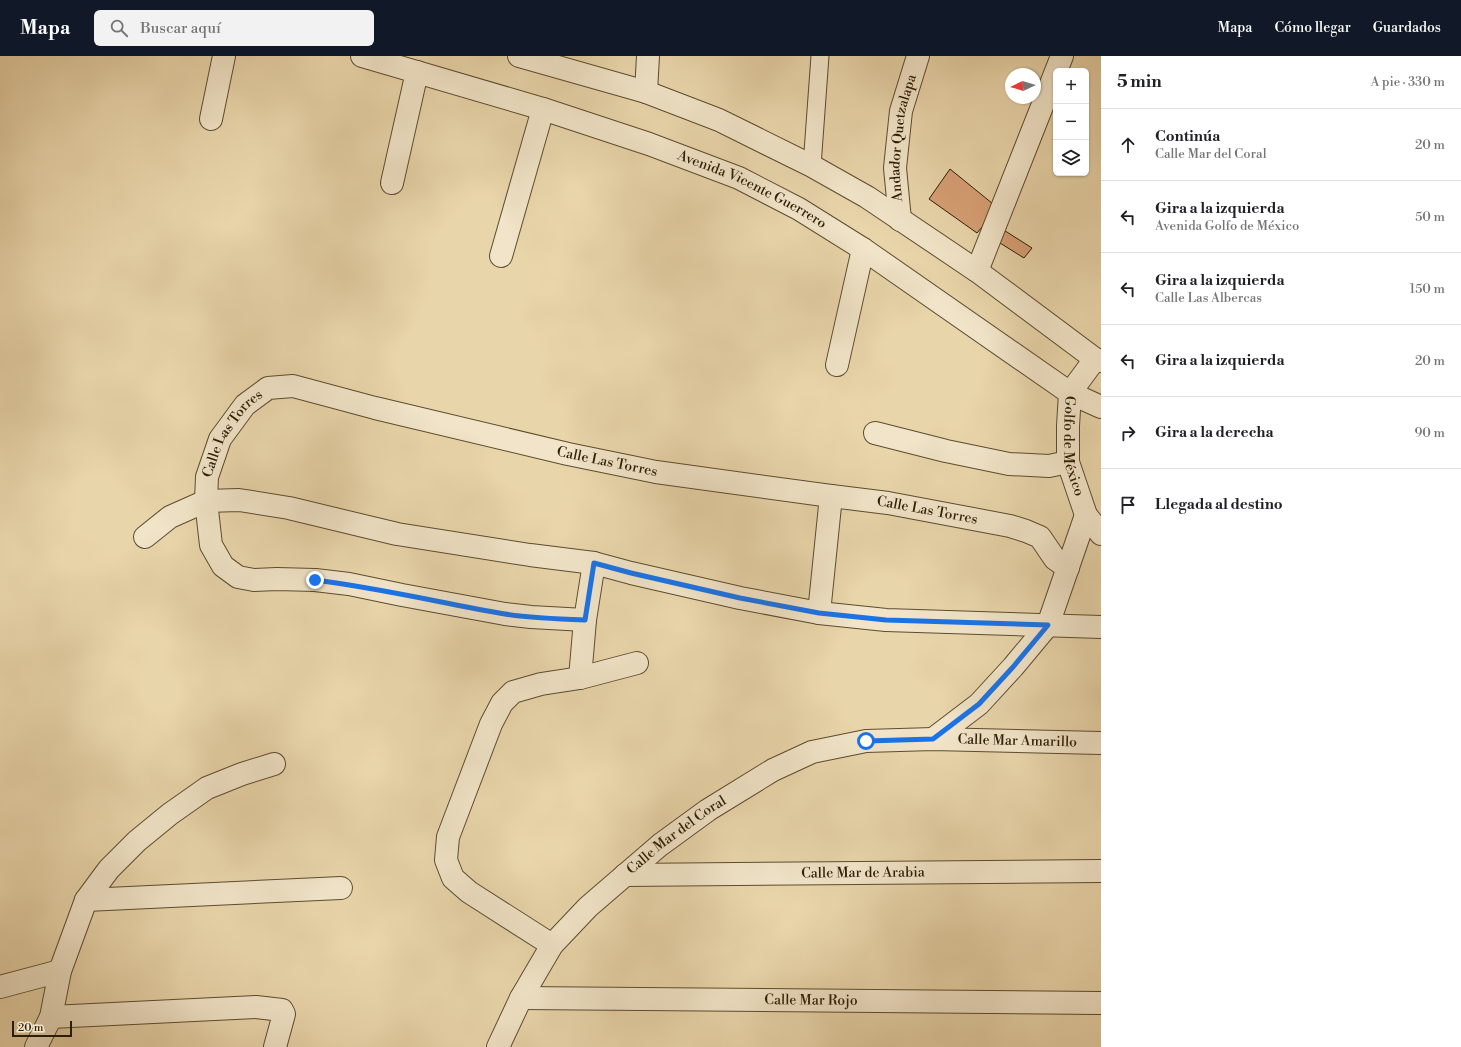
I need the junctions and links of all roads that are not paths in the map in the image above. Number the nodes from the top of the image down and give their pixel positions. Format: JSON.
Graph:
{"nodes":[{"id":1,"x":224,"y":56,"type":"edge"},
{"id":2,"x":362,"y":56,"type":"edge"},
{"id":3,"x":519,"y":56,"type":"edge"},
{"id":4,"x":648,"y":56,"type":"edge"},
{"id":5,"x":820,"y":56,"type":"edge"},
{"id":6,"x":918,"y":56,"type":"edge"},
{"id":7,"x":1062,"y":56,"type":"edge"},
{"id":8,"x":417,"y":72,"type":"junction"},
{"id":9,"x":646,"y":92,"type":"junction"},
{"id":10,"x":543,"y":109,"type":"junction"},
{"id":11,"x":211,"y":119,"type":"dead end"},
{"id":12,"x":812,"y":166,"type":"junction"},
{"id":13,"x":392,"y":184,"type":"dead end"},
{"id":14,"x":900,"y":220,"type":"junction"},
{"id":15,"x":863,"y":249,"type":"junction"},
{"id":16,"x":501,"y":256,"type":"dead end"},
{"id":17,"x":977,"y":271,"type":"junction"},
{"id":18,"x":1098,"y":360,"type":"edge"},
{"id":19,"x":837,"y":365,"type":"dead end"},
{"id":20,"x":1070,"y":393,"type":"junction"},
{"id":21,"x":1101,"y":407,"type":"edge"},
{"id":22,"x":875,"y":433,"type":"dead end"},
{"id":23,"x":1068,"y":462,"type":"junction"},
{"id":24,"x":832,"y":496,"type":"junction"},
{"id":25,"x":206,"y":501,"type":"junction"},
{"id":26,"x":1086,"y":515,"type":"junction"},
{"id":27,"x":1101,"y":534,"type":"edge"},
{"id":28,"x":146,"y":537,"type":"dead end"},
{"id":29,"x":594,"y":563,"type":"junction"},
{"id":30,"x":1068,"y":568,"type":"junction"},
{"id":31,"x":819,"y":613,"type":"junction"},
{"id":32,"x":585,"y":620,"type":"junction"},
{"id":33,"x":1048,"y":625,"type":"junction"},
{"id":34,"x":1101,"y":628,"type":"edge"},
{"id":35,"x":637,"y":662,"type":"dead end"},
{"id":36,"x":580,"y":678,"type":"junction"},
{"id":37,"x":933,"y":739,"type":"junction"},
{"id":38,"x":1101,"y":743,"type":"edge"},
{"id":39,"x":274,"y":764,"type":"dead end"},
{"id":40,"x":1101,"y":871,"type":"edge"},
{"id":41,"x":625,"y":875,"type":"junction"},
{"id":42,"x":341,"y":888,"type":"dead end"},
{"id":43,"x":86,"y":900,"type":"junction"},
{"id":44,"x":552,"y":945,"type":"junction"},
{"id":45,"x":60,"y":971,"type":"junction"},
{"id":46,"x":0,"y":987,"type":"edge"},
{"id":47,"x":521,"y":998,"type":"junction"},
{"id":48,"x":1101,"y":1003,"type":"edge"},
{"id":49,"x":51,"y":1017,"type":"junction"},
{"id":50,"x":36,"y":1047,"type":"edge"},
{"id":51,"x":275,"y":1047,"type":"edge"},
{"id":52,"x":498,"y":1047,"type":"edge"}],
"edges":[{"from":1,"to":11,"type":"street"},
{"from":2,"to":8,"type":"street","name":"Avenida Vicente Guerrero"},
{"from":3,"to":9,"type":"street"},
{"from":4,"to":9,"type":"street"},
{"from":5,"to":12,"type":"street"},
{"from":6,"to":14,"type":"street","name":"Andador Quetzalapa"},
{"from":7,"to":17,"type":"street"},
{"from":8,"to":10,"type":"street","name":"Avenida Vicente Guerrero"},
{"from":8,"to":13,"type":"street"},
{"from":9,"to":12,"type":"street"},
{"from":10,"to":15,"type":"street","name":"Avenida Vicente Guerrero"},
{"from":10,"to":16,"type":"street"},
{"from":12,"to":14,"type":"street"},
{"from":14,"to":17,"type":"street"},
{"from":15,"to":19,"type":"street"},
{"from":15,"to":20,"type":"street","name":"Avenida Vicente Guerrero"},
{"from":17,"to":18,"type":"street"},
{"from":18,"to":20,"type":"street","name":"Golfo de México"},
{"from":20,"to":21,"type":"street","name":"Avenida Vicente Guerrero"},
{"from":20,"to":23,"type":"street","name":"Golfo de México"},
{"from":22,"to":23,"type":"street"},
{"from":23,"to":26,"type":"street","name":"Golfo de México"},
{"from":24,"to":25,"type":"street","name":"Calle Las Torres"},
{"from":24,"to":30,"type":"street","name":"Calle Las Torres"},
{"from":24,"to":31,"type":"street"},
{"from":25,"to":28,"type":"street"},
{"from":25,"to":29,"type":"street"},
{"from":25,"to":32,"type":"street","name":"Calle Las Torres"},
{"from":26,"to":27,"type":"street","name":"Golfo de México"},
{"from":26,"to":30,"type":"street"},
{"from":29,"to":31,"type":"street"},
{"from":29,"to":32,"type":"street"},
{"from":30,"to":33,"type":"street"},
{"from":31,"to":33,"type":"street"},
{"from":32,"to":36,"type":"street"},
{"from":33,"to":34,"type":"street"},
{"from":33,"to":37,"type":"street"},
{"from":35,"to":36,"type":"street"},
{"from":36,"to":44,"type":"street"},
{"from":37,"to":38,"type":"street","name":"Calle Mar Amarillo"},
{"from":37,"to":41,"type":"street","name":"Calle Mar del Coral"},
{"from":39,"to":43,"type":"street"},
{"from":40,"to":41,"type":"street","name":"Calle Mar de Arabia"},
{"from":41,"to":44,"type":"street","name":"Calle Mar del Coral"},
{"from":42,"to":43,"type":"street"},
{"from":43,"to":45,"type":"street"},
{"from":44,"to":47,"type":"street","name":"Calle Mar del Coral"},
{"from":45,"to":46,"type":"street"},
{"from":45,"to":49,"type":"street"},
{"from":47,"to":48,"type":"street","name":"Calle Mar Rojo"},
{"from":47,"to":52,"type":"street","name":"Calle Mar del Coral"},
{"from":49,"to":50,"type":"street"},
{"from":49,"to":51,"type":"street"}]}
